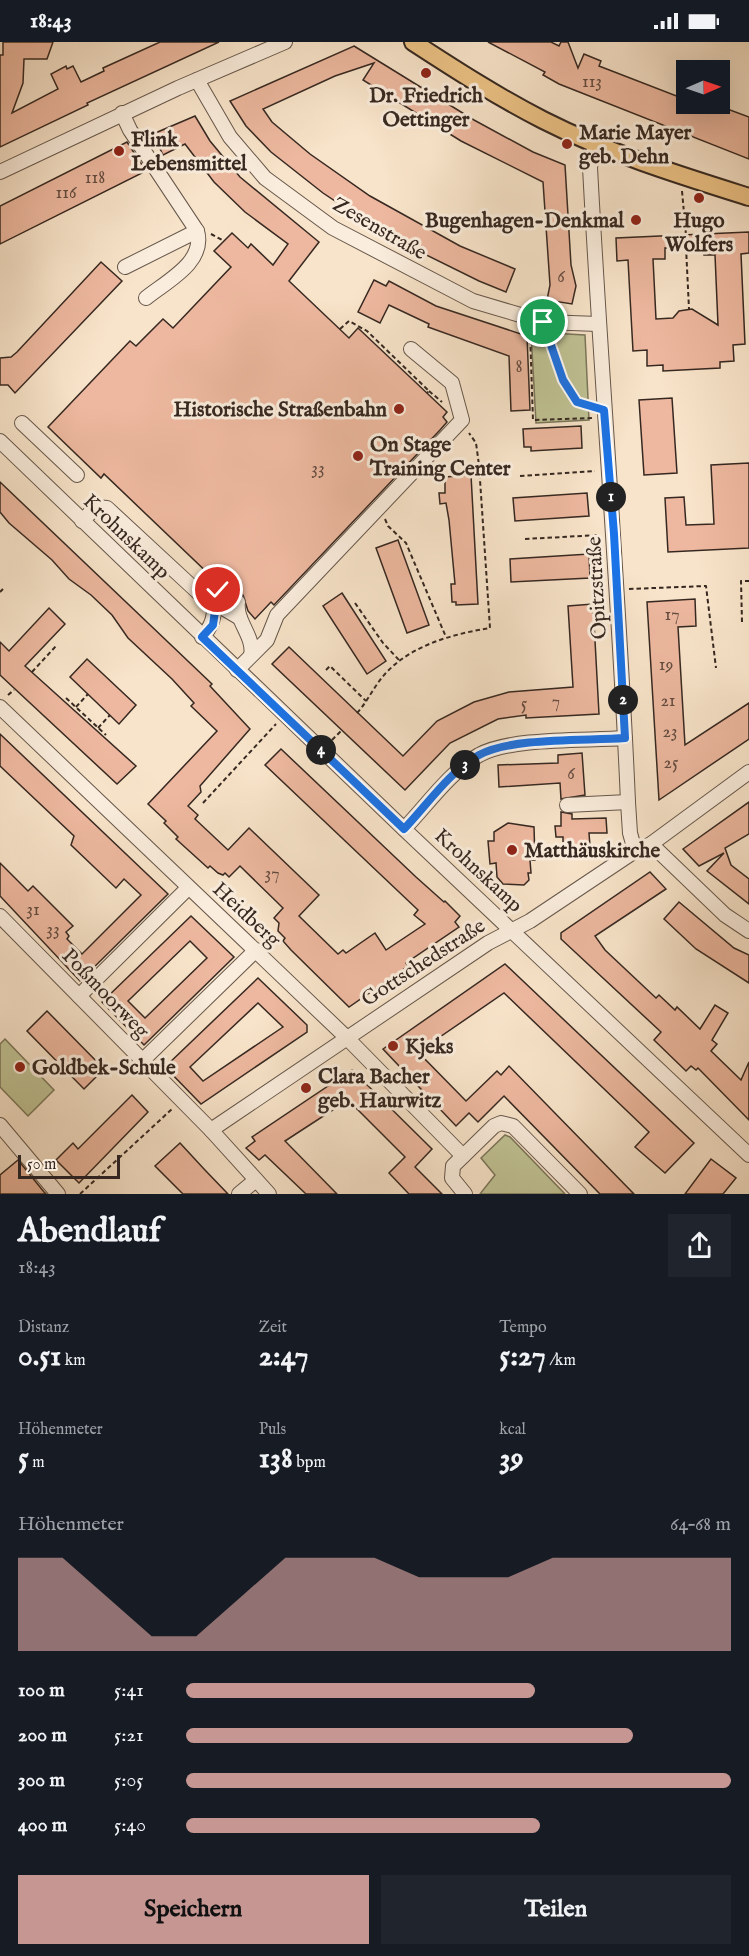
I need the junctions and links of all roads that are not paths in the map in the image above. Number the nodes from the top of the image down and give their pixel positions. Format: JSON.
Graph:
{"nodes":[{"id":1,"x":285,"y":42,"type":"edge"},
{"id":2,"x":413,"y":42,"type":"edge"},
{"id":3,"x":197,"y":80,"type":"junction"},
{"id":4,"x":122,"y":113,"type":"junction"},
{"id":5,"x":596,"y":144,"type":"junction"},
{"id":6,"x":0,"y":172,"type":"edge"},
{"id":7,"x":749,"y":197,"type":"edge"},
{"id":8,"x":197,"y":231,"type":"junction"},
{"id":9,"x":125,"y":267,"type":"dead end"},
{"id":10,"x":146,"y":297,"type":"dead end"},
{"id":11,"x":598,"y":324,"type":"junction"},
{"id":12,"x":411,"y":349,"type":"dead end"},
{"id":13,"x":22,"y":423,"type":"dead end"},
{"id":14,"x":0,"y":441,"type":"edge"},
{"id":15,"x":77,"y":476,"type":"dead end"},
{"id":16,"x":82,"y":521,"type":"junction"},
{"id":17,"x":220,"y":585,"type":"dead end"},
{"id":18,"x":238,"y":602,"type":"dead end"},
{"id":19,"x":215,"y":604,"type":"junction"},
{"id":20,"x":240,"y":618,"type":"junction"},
{"id":21,"x":202,"y":637,"type":"junction"},
{"id":22,"x":251,"y":656,"type":"junction"},
{"id":23,"x":237,"y":670,"type":"junction"},
{"id":24,"x":0,"y":707,"type":"edge"},
{"id":25,"x":625,"y":738,"type":"junction"},
{"id":26,"x":749,"y":772,"type":"edge"},
{"id":27,"x":628,"y":802,"type":"junction"},
{"id":28,"x":567,"y":805,"type":"dead end"},
{"id":29,"x":404,"y":829,"type":"junction"},
{"id":30,"x":651,"y":844,"type":"junction"},
{"id":31,"x":635,"y":851,"type":"junction"},
{"id":32,"x":188,"y":888,"type":"junction"},
{"id":33,"x":0,"y":916,"type":"edge"},
{"id":34,"x":513,"y":930,"type":"junction"},
{"id":35,"x":749,"y":931,"type":"edge"},
{"id":36,"x":256,"y":951,"type":"junction"},
{"id":37,"x":79,"y":996,"type":"junction"},
{"id":38,"x":346,"y":1037,"type":"junction"},
{"id":39,"x":142,"y":1061,"type":"junction"},
{"id":40,"x":0,"y":1125,"type":"edge"},
{"id":41,"x":211,"y":1130,"type":"junction"},
{"id":42,"x":749,"y":1155,"type":"edge"},
{"id":43,"x":463,"y":1156,"type":"junction"},
{"id":44,"x":255,"y":1180,"type":"junction"},
{"id":45,"x":58,"y":1194,"type":"edge"},
{"id":46,"x":239,"y":1194,"type":"edge"},
{"id":47,"x":269,"y":1194,"type":"edge"},
{"id":48,"x":465,"y":1194,"type":"edge"},
{"id":49,"x":580,"y":1194,"type":"edge"}],
"edges":[{"from":1,"to":3,"type":"street"},
{"from":2,"to":5,"type":"main road"},
{"from":3,"to":4,"type":"street"},
{"from":3,"to":11,"type":"street","name":"Zesenstraße"},
{"from":4,"to":6,"type":"street"},
{"from":4,"to":8,"type":"street"},
{"from":5,"to":7,"type":"main road"},
{"from":5,"to":11,"type":"street","name":"Opitzstraße"},
{"from":8,"to":9,"type":"street"},
{"from":8,"to":10,"type":"street"},
{"from":11,"to":25,"type":"street","name":"Opitzstraße"},
{"from":12,"to":22,"type":"street"},
{"from":13,"to":15,"type":"street"},
{"from":14,"to":16,"type":"street","name":"Krohnskamp"},
{"from":16,"to":19,"type":"street"},
{"from":16,"to":21,"type":"street","name":"Krohnskamp"},
{"from":17,"to":19,"type":"street"},
{"from":18,"to":20,"type":"street"},
{"from":19,"to":20,"type":"street"},
{"from":19,"to":21,"type":"street"},
{"from":20,"to":22,"type":"street"},
{"from":21,"to":23,"type":"street","name":"Krohnskamp"},
{"from":22,"to":23,"type":"street"},
{"from":23,"to":29,"type":"street","name":"Krohnskamp"},
{"from":24,"to":32,"type":"street","name":"Heidberg"},
{"from":25,"to":27,"type":"street","name":"Opitzstraße"},
{"from":25,"to":29,"type":"street"},
{"from":26,"to":30,"type":"street","name":"Gottschedstraße"},
{"from":27,"to":28,"type":"street"},
{"from":27,"to":31,"type":"street","name":"Opitzstraße"},
{"from":29,"to":34,"type":"street","name":"Krohnskamp"},
{"from":30,"to":31,"type":"street","name":"Gottschedstraße"},
{"from":30,"to":35,"type":"street"},
{"from":31,"to":34,"type":"street","name":"Gottschedstraße"},
{"from":32,"to":36,"type":"street","name":"Heidberg"},
{"from":32,"to":37,"type":"street"},
{"from":33,"to":37,"type":"street","name":"Poßmoorweg"},
{"from":34,"to":38,"type":"street","name":"Gottschedstraße"},
{"from":34,"to":42,"type":"street","name":"Krohnskamp"},
{"from":36,"to":38,"type":"street","name":"Heidberg"},
{"from":36,"to":39,"type":"street"},
{"from":37,"to":39,"type":"street","name":"Poßmoorweg"},
{"from":38,"to":41,"type":"street","name":"Gottschedstraße"},
{"from":38,"to":43,"type":"street","name":"Heidberg"},
{"from":39,"to":41,"type":"street","name":"Poßmoorweg"},
{"from":40,"to":45,"type":"street"},
{"from":41,"to":44,"type":"street","name":"Poßmoorweg"},
{"from":43,"to":48,"type":"street"},
{"from":43,"to":49,"type":"street"},
{"from":44,"to":46,"type":"street"},
{"from":44,"to":47,"type":"street","name":"Poßmoorweg"}]}
